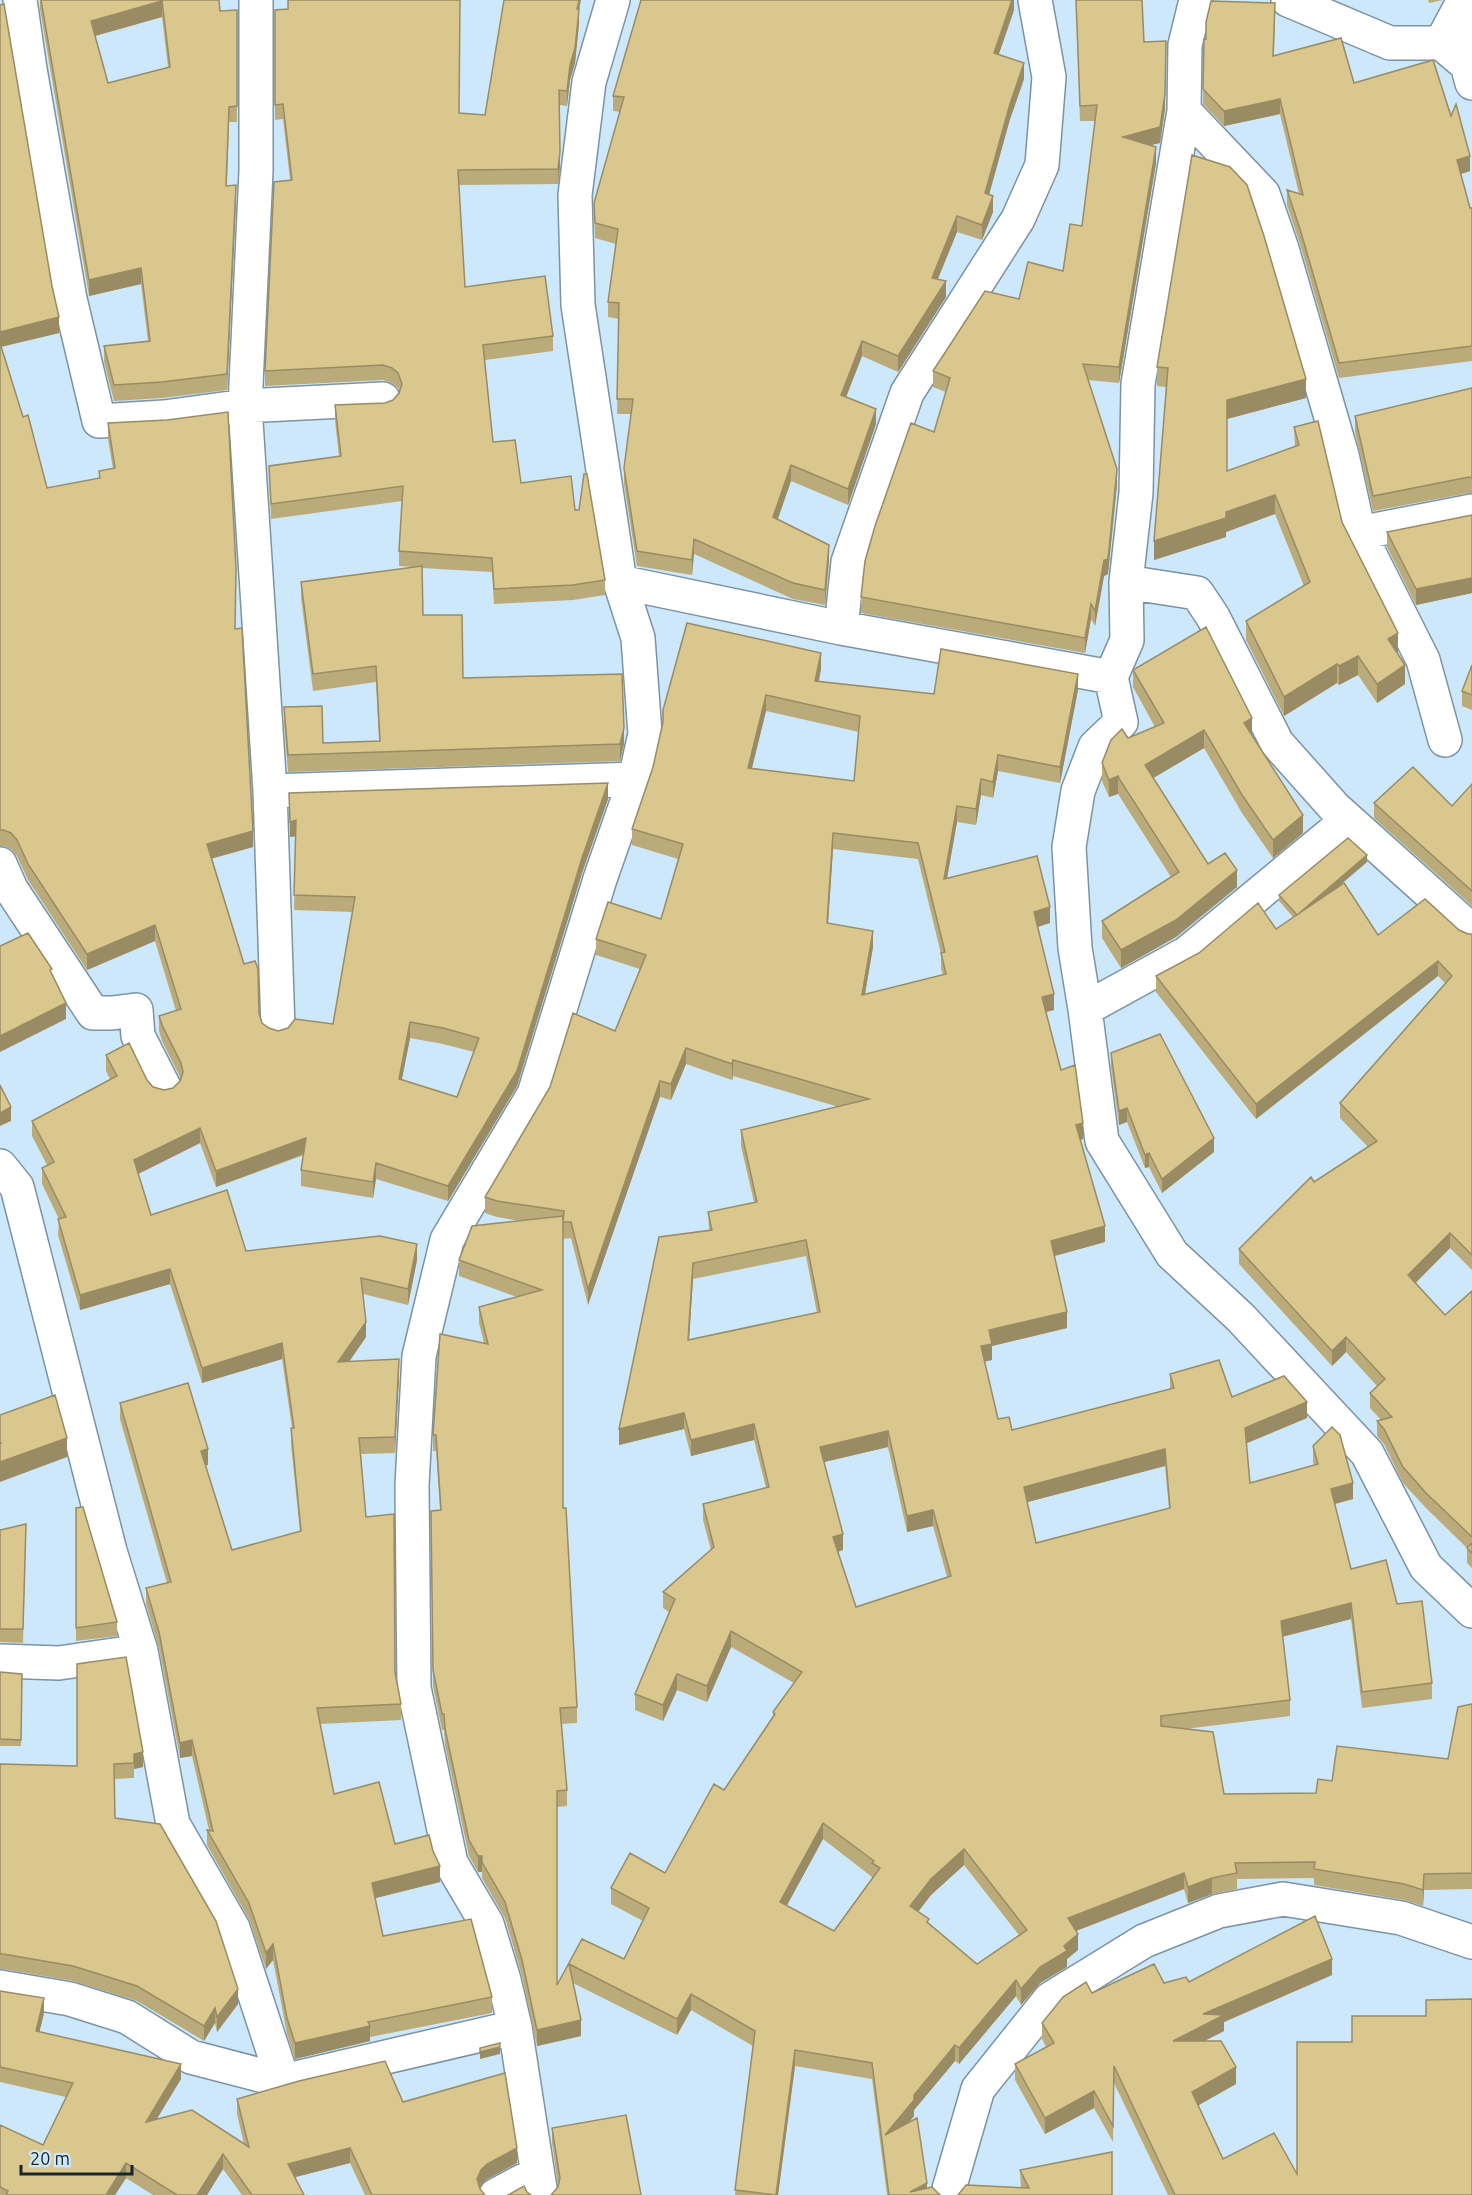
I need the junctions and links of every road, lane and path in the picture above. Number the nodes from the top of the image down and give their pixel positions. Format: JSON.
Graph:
{"nodes":[{"id":1,"x":20,"y":0,"type":"edge"},
{"id":2,"x":256,"y":0,"type":"edge"},
{"id":3,"x":613,"y":0,"type":"edge"},
{"id":4,"x":1035,"y":0,"type":"edge"},
{"id":5,"x":1196,"y":0,"type":"edge"},
{"id":6,"x":1288,"y":0,"type":"edge"},
{"id":7,"x":1464,"y":0,"type":"edge"},
{"id":8,"x":1472,"y":36,"type":"edge"},
{"id":9,"x":1441,"y":43,"type":"junction"},
{"id":10,"x":1472,"y":83,"type":"edge"},
{"id":11,"x":1184,"y":111,"type":"junction"},
{"id":12,"x":383,"y":399,"type":"dead end"},
{"id":13,"x":245,"y":406,"type":"junction"},
{"id":14,"x":1472,"y":512,"type":"edge"},
{"id":15,"x":1359,"y":532,"type":"junction"},
{"id":16,"x":620,"y":582,"type":"junction"},
{"id":17,"x":1126,"y":582,"type":"junction"},
{"id":18,"x":841,"y":628,"type":"junction"},
{"id":19,"x":1111,"y":677,"type":"junction"},
{"id":20,"x":1445,"y":740,"type":"dead end"},
{"id":21,"x":635,"y":779,"type":"junction"},
{"id":22,"x":270,"y":791,"type":"junction"},
{"id":23,"x":1348,"y":820,"type":"junction"},
{"id":24,"x":4,"y":883,"type":"edge"},
{"id":25,"x":1472,"y":931,"type":"edge"},
{"id":26,"x":1085,"y":1009,"type":"junction"},
{"id":27,"x":278,"y":1028,"type":"edge"},
{"id":28,"x":164,"y":1087,"type":"edge"},
{"id":29,"x":0,"y":1166,"type":"edge"},
{"id":30,"x":1472,"y":1611,"type":"edge"},
{"id":31,"x":141,"y":1651,"type":"junction"},
{"id":32,"x":0,"y":1661,"type":"edge"},
{"id":33,"x":1472,"y":1942,"type":"edge"},
{"id":34,"x":0,"y":1987,"type":"edge"},
{"id":35,"x":515,"y":2027,"type":"junction"},
{"id":36,"x":283,"y":2081,"type":"junction"},
{"id":37,"x":538,"y":2184,"type":"edge"},
{"id":38,"x":496,"y":2195,"type":"edge"},
{"id":39,"x":949,"y":2195,"type":"edge"}],
"edges":[{"from":1,"to":13,"type":"street"},
{"from":2,"to":13,"type":"street"},
{"from":3,"to":16,"type":"street"},
{"from":4,"to":18,"type":"street"},
{"from":5,"to":11,"type":"street"},
{"from":6,"to":9,"type":"street"},
{"from":7,"to":9,"type":"street"},
{"from":8,"to":9,"type":"street"},
{"from":9,"to":10,"type":"street"},
{"from":11,"to":15,"type":"street"},
{"from":11,"to":17,"type":"street"},
{"from":12,"to":13,"type":"street"},
{"from":13,"to":22,"type":"street"},
{"from":14,"to":15,"type":"street"},
{"from":15,"to":20,"type":"street"},
{"from":16,"to":18,"type":"street"},
{"from":16,"to":21,"type":"street"},
{"from":17,"to":19,"type":"street"},
{"from":17,"to":23,"type":"street"},
{"from":18,"to":19,"type":"street"},
{"from":19,"to":26,"type":"street"},
{"from":21,"to":22,"type":"street"},
{"from":21,"to":35,"type":"street"},
{"from":22,"to":27,"type":"street"},
{"from":23,"to":25,"type":"street"},
{"from":23,"to":26,"type":"street"},
{"from":24,"to":28,"type":"street"},
{"from":26,"to":30,"type":"street"},
{"from":29,"to":31,"type":"street"},
{"from":31,"to":32,"type":"street"},
{"from":31,"to":36,"type":"street"},
{"from":33,"to":39,"type":"street"},
{"from":34,"to":36,"type":"street"},
{"from":35,"to":36,"type":"street"},
{"from":35,"to":37,"type":"street"},
{"from":37,"to":38,"type":"street"}]}
